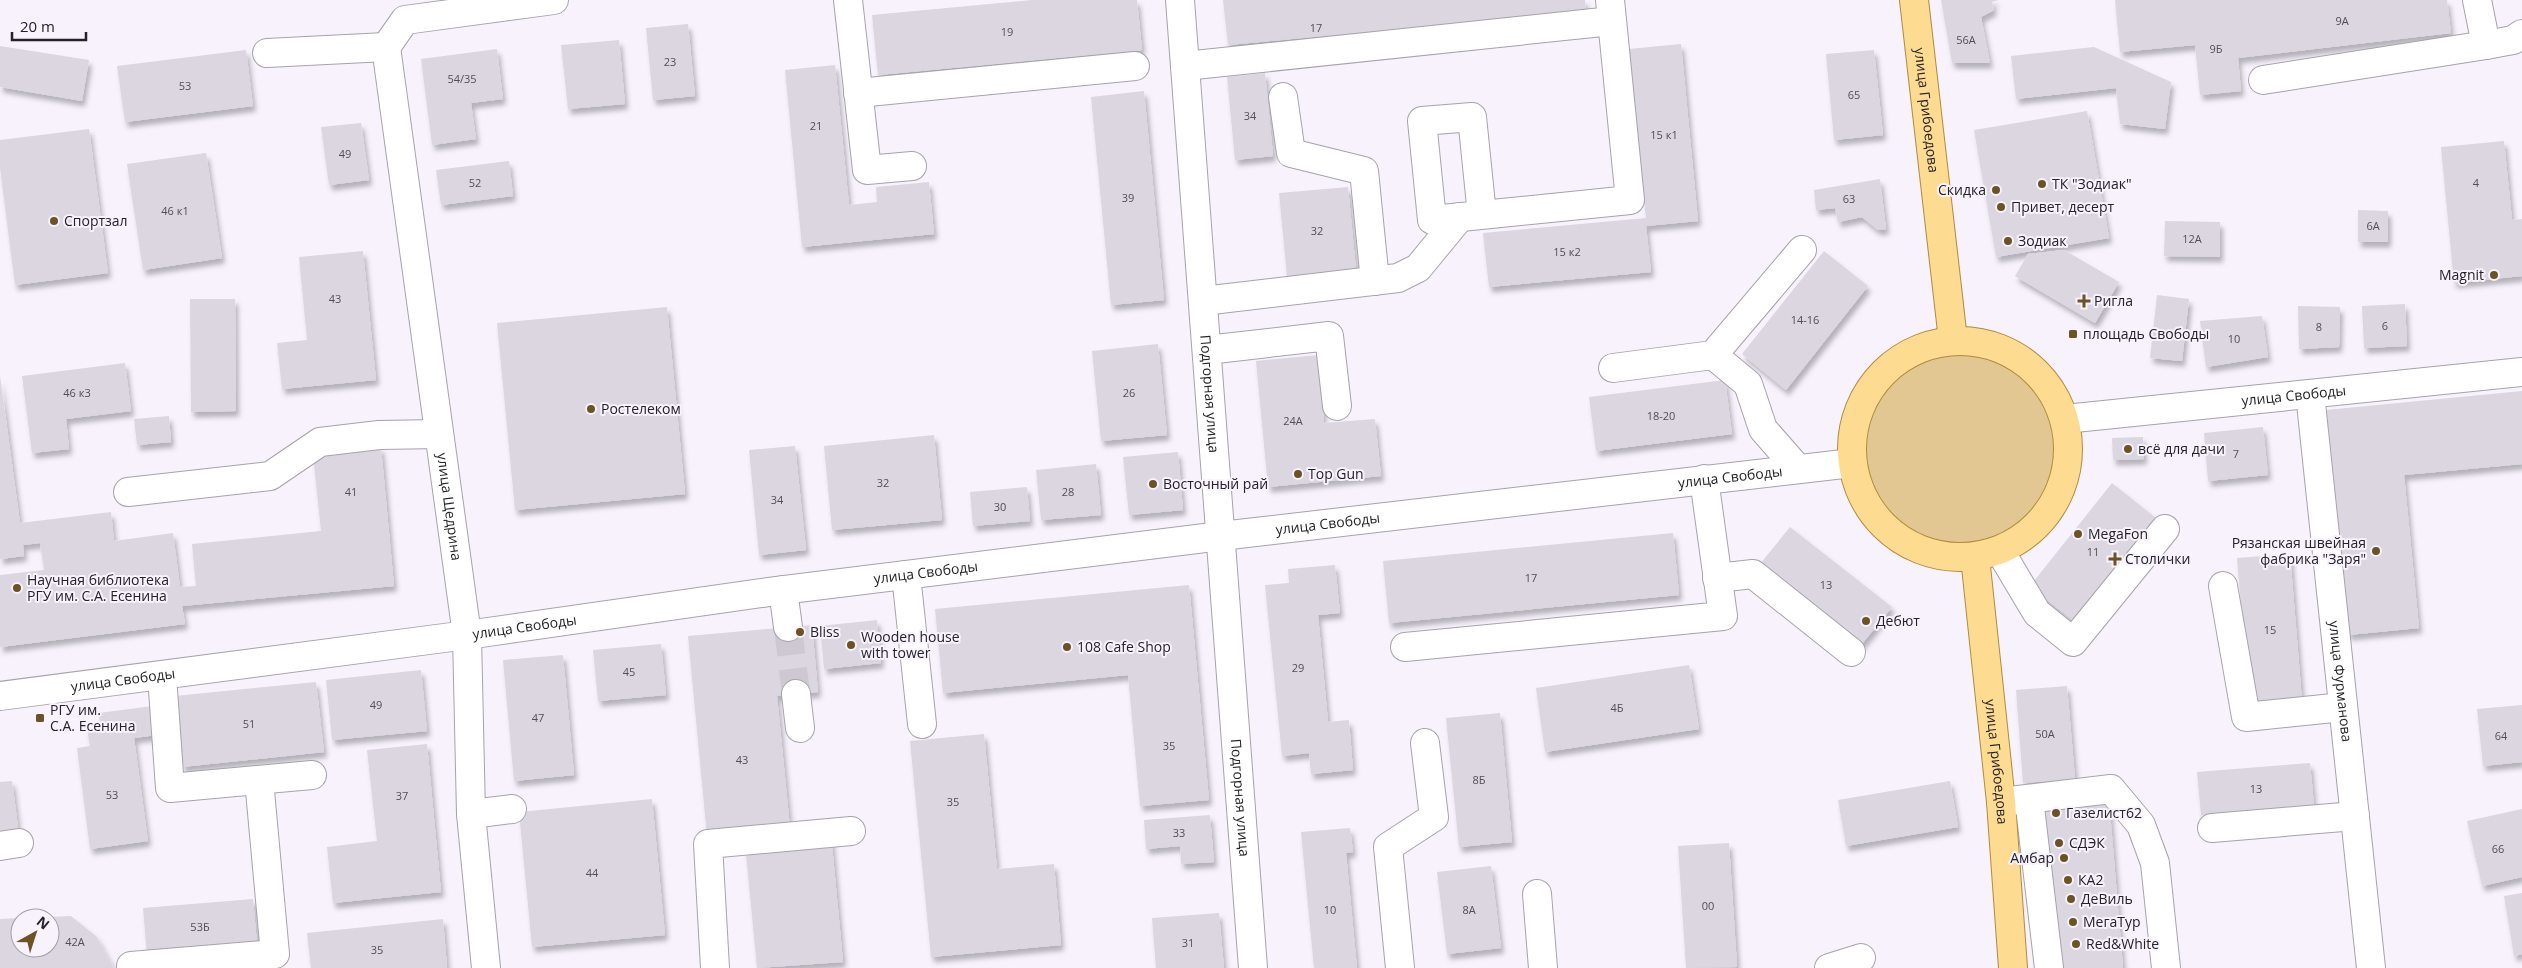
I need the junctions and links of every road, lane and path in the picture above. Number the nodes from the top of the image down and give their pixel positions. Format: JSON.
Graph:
{"nodes":[{"id":1,"x":554,"y":0,"type":"edge"},
{"id":2,"x":848,"y":0,"type":"edge"},
{"id":3,"x":1180,"y":0,"type":"edge"},
{"id":4,"x":1914,"y":0,"type":"edge"},
{"id":5,"x":2477,"y":0,"type":"edge"},
{"id":6,"x":1611,"y":11,"type":"edge"},
{"id":7,"x":2522,"y":34,"type":"edge"},
{"id":8,"x":2486,"y":45,"type":"junction"},
{"id":9,"x":386,"y":47,"type":"junction"},
{"id":10,"x":266,"y":53,"type":"dead end"},
{"id":11,"x":1134,"y":66,"type":"dead end"},
{"id":12,"x":1185,"y":66,"type":"junction"},
{"id":13,"x":2263,"y":80,"type":"dead end"},
{"id":14,"x":858,"y":93,"type":"junction"},
{"id":15,"x":1284,"y":97,"type":"dead end"},
{"id":16,"x":912,"y":166,"type":"dead end"},
{"id":17,"x":1802,"y":250,"type":"dead end"},
{"id":18,"x":1375,"y":280,"type":"junction"},
{"id":19,"x":1203,"y":301,"type":"junction"},
{"id":20,"x":1953,"y":340,"type":"junction"},
{"id":21,"x":1206,"y":350,"type":"junction"},
{"id":22,"x":1713,"y":355,"type":"junction"},
{"id":23,"x":1613,"y":368,"type":"dead end"},
{"id":24,"x":2522,"y":372,"type":"edge"},
{"id":25,"x":2310,"y":394,"type":"junction"},
{"id":26,"x":1337,"y":406,"type":"dead end"},
{"id":27,"x":2065,"y":419,"type":"junction"},
{"id":28,"x":439,"y":434,"type":"junction"},
{"id":29,"x":1852,"y":463,"type":"junction"},
{"id":30,"x":1798,"y":469,"type":"junction"},
{"id":31,"x":1704,"y":479,"type":"junction"},
{"id":32,"x":128,"y":492,"type":"dead end"},
{"id":33,"x":2166,"y":529,"type":"dead end"},
{"id":34,"x":1220,"y":536,"type":"junction"},
{"id":35,"x":1987,"y":554,"type":"junction"},
{"id":36,"x":906,"y":574,"type":"junction"},
{"id":37,"x":1717,"y":578,"type":"junction"},
{"id":38,"x":2223,"y":586,"type":"dead end"},
{"id":39,"x":783,"y":590,"type":"junction"},
{"id":40,"x":788,"y":627,"type":"tunnel mouth"},
{"id":41,"x":467,"y":635,"type":"junction"},
{"id":42,"x":1405,"y":647,"type":"dead end"},
{"id":43,"x":1851,"y":652,"type":"dead end"},
{"id":44,"x":162,"y":676,"type":"junction"},
{"id":45,"x":796,"y":694,"type":"tunnel mouth"},
{"id":46,"x":0,"y":696,"type":"edge"},
{"id":47,"x":2343,"y":707,"type":"junction"},
{"id":48,"x":922,"y":724,"type":"dead end"},
{"id":49,"x":800,"y":728,"type":"dead end"},
{"id":50,"x":1425,"y":743,"type":"dead end"},
{"id":51,"x":312,"y":774,"type":"dead end"},
{"id":52,"x":259,"y":780,"type":"junction"},
{"id":53,"x":2029,"y":798,"type":"junction"},
{"id":54,"x":2001,"y":802,"type":"junction"},
{"id":55,"x":512,"y":809,"type":"dead end"},
{"id":56,"x":471,"y":814,"type":"junction"},
{"id":57,"x":2355,"y":816,"type":"junction"},
{"id":58,"x":2212,"y":828,"type":"dead end"},
{"id":59,"x":851,"y":832,"type":"dead end"},
{"id":60,"x":1537,"y":894,"type":"dead end"},
{"id":61,"x":1861,"y":958,"type":"dead end"},
{"id":62,"x":131,"y":968,"type":"edge"},
{"id":63,"x":486,"y":968,"type":"edge"},
{"id":64,"x":715,"y":968,"type":"edge"},
{"id":65,"x":1253,"y":968,"type":"edge"},
{"id":66,"x":1400,"y":968,"type":"edge"},
{"id":67,"x":1544,"y":968,"type":"edge"},
{"id":68,"x":1829,"y":968,"type":"edge"},
{"id":69,"x":2013,"y":968,"type":"edge"},
{"id":70,"x":2049,"y":968,"type":"edge"},
{"id":71,"x":2166,"y":968,"type":"edge"},
{"id":72,"x":2371,"y":968,"type":"edge"}],
"edges":[{"from":1,"to":9,"type":"street"},
{"from":2,"to":14,"type":"street"},
{"from":3,"to":12,"type":"street","name":"Подгорная улица"},
{"from":4,"to":20,"type":"main road","name":"улица Грибоедова"},
{"from":5,"to":8,"type":"street"},
{"from":6,"to":12,"type":"street"},
{"from":6,"to":18,"type":"street"},
{"from":7,"to":8,"type":"street"},
{"from":8,"to":13,"type":"street"},
{"from":9,"to":10,"type":"street"},
{"from":9,"to":28,"type":"street","name":"улица Щедрина"},
{"from":11,"to":14,"type":"street"},
{"from":12,"to":19,"type":"street","name":"Подгорная улица"},
{"from":14,"to":16,"type":"street"},
{"from":15,"to":18,"type":"street"},
{"from":17,"to":22,"type":"street"},
{"from":18,"to":19,"type":"street"},
{"from":19,"to":21,"type":"street","name":"Подгорная улица"},
{"from":20,"to":27,"type":"main road"},
{"from":20,"to":29,"type":"main road"},
{"from":21,"to":26,"type":"street"},
{"from":21,"to":34,"type":"street","name":"Подгорная улица"},
{"from":22,"to":23,"type":"street"},
{"from":22,"to":30,"type":"street"},
{"from":24,"to":25,"type":"street","name":"улица Свободы"},
{"from":25,"to":27,"type":"street","name":"улица Свободы"},
{"from":25,"to":47,"type":"street","name":"улица Фурманова"},
{"from":27,"to":35,"type":"main road"},
{"from":28,"to":32,"type":"street"},
{"from":28,"to":41,"type":"street","name":"улица Щедрина"},
{"from":29,"to":30,"type":"street","name":"улица Свободы"},
{"from":29,"to":35,"type":"main road"},
{"from":30,"to":31,"type":"street","name":"улица Свободы"},
{"from":31,"to":34,"type":"street","name":"улица Свободы"},
{"from":31,"to":37,"type":"street"},
{"from":33,"to":35,"type":"street"},
{"from":34,"to":36,"type":"street","name":"улица Свободы"},
{"from":34,"to":65,"type":"street","name":"Подгорная улица"},
{"from":35,"to":54,"type":"main road","name":"улица Грибоедова"},
{"from":36,"to":39,"type":"street","name":"улица Свободы"},
{"from":36,"to":48,"type":"street"},
{"from":37,"to":42,"type":"street"},
{"from":37,"to":43,"type":"street"},
{"from":38,"to":47,"type":"street"},
{"from":39,"to":40,"type":"street"},
{"from":39,"to":41,"type":"street","name":"улица Свободы"},
{"from":41,"to":44,"type":"street","name":"улица Свободы"},
{"from":41,"to":56,"type":"street","name":"улица Щедрина"},
{"from":44,"to":46,"type":"street","name":"улица Свободы"},
{"from":44,"to":52,"type":"street"},
{"from":45,"to":49,"type":"street"},
{"from":47,"to":57,"type":"street","name":"улица Фурманова"},
{"from":50,"to":66,"type":"street"},
{"from":51,"to":52,"type":"street"},
{"from":52,"to":62,"type":"street"},
{"from":53,"to":54,"type":"street"},
{"from":53,"to":70,"type":"street"},
{"from":53,"to":71,"type":"street"},
{"from":54,"to":69,"type":"main road","name":"улица Грибоедова"},
{"from":55,"to":56,"type":"street"},
{"from":56,"to":63,"type":"street","name":"улица Щедрина"},
{"from":57,"to":58,"type":"street"},
{"from":57,"to":72,"type":"street","name":"улица Фурманова"},
{"from":59,"to":64,"type":"street"},
{"from":60,"to":67,"type":"street"},
{"from":61,"to":68,"type":"street"}]}
